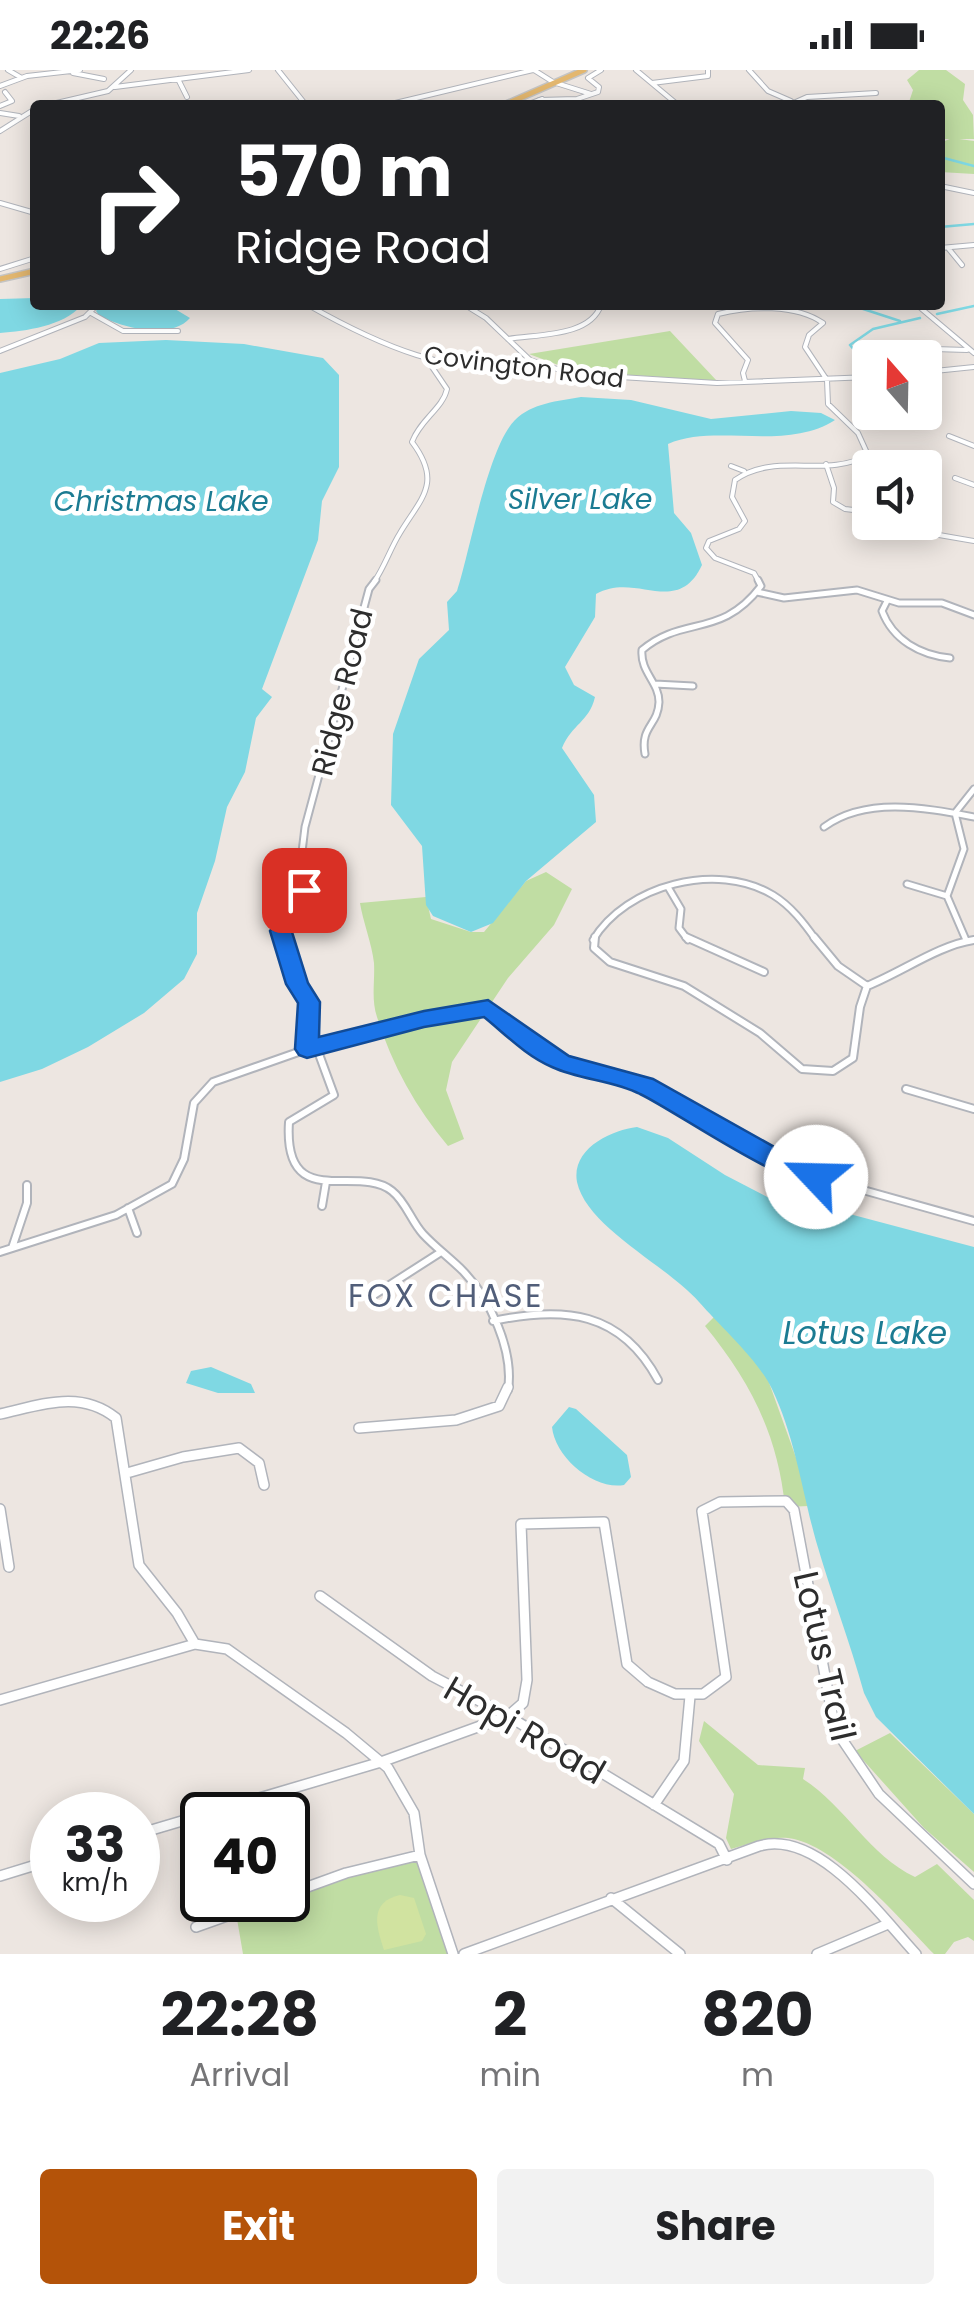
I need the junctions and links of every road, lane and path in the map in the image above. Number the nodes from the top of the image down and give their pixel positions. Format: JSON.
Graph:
{"nodes":[{"id":1,"x":8,"y":70,"type":"edge"},
{"id":2,"x":80,"y":70,"type":"edge"},
{"id":3,"x":131,"y":70,"type":"edge"},
{"id":4,"x":249,"y":70,"type":"edge"},
{"id":5,"x":278,"y":70,"type":"edge"},
{"id":6,"x":533,"y":70,"type":"edge"},
{"id":7,"x":583,"y":70,"type":"edge"},
{"id":8,"x":592,"y":70,"type":"edge"},
{"id":9,"x":600,"y":70,"type":"edge"},
{"id":10,"x":636,"y":70,"type":"edge"},
{"id":11,"x":708,"y":70,"type":"edge"},
{"id":12,"x":750,"y":70,"type":"edge"},
{"id":13,"x":72,"y":72,"type":"edge"},
{"id":14,"x":545,"y":77,"type":"junction"},
{"id":15,"x":21,"y":78,"type":"junction"},
{"id":16,"x":104,"y":78,"type":"dead end"},
{"id":17,"x":178,"y":79,"type":"junction"},
{"id":18,"x":652,"y":83,"type":"junction"},
{"id":19,"x":557,"y":85,"type":"junction"},
{"id":20,"x":0,"y":86,"type":"edge"},
{"id":21,"x":116,"y":86,"type":"junction"},
{"id":22,"x":595,"y":86,"type":"junction"},
{"id":23,"x":578,"y":90,"type":"junction"},
{"id":24,"x":5,"y":92,"type":"dead end"},
{"id":25,"x":588,"y":94,"type":"junction"},
{"id":26,"x":876,"y":94,"type":"dead end"},
{"id":27,"x":187,"y":97,"type":"dead end"},
{"id":28,"x":72,"y":100,"type":"edge"},
{"id":29,"x":302,"y":100,"type":"edge"},
{"id":30,"x":408,"y":100,"type":"edge"},
{"id":31,"x":517,"y":100,"type":"edge"},
{"id":32,"x":525,"y":100,"type":"edge"},
{"id":33,"x":539,"y":100,"type":"edge"},
{"id":34,"x":672,"y":100,"type":"edge"},
{"id":35,"x":784,"y":100,"type":"edge"},
{"id":36,"x":808,"y":100,"type":"edge"},
{"id":37,"x":0,"y":106,"type":"edge"},
{"id":38,"x":30,"y":111,"type":"edge"},
{"id":39,"x":0,"y":113,"type":"edge"},
{"id":40,"x":20,"y":116,"type":"junction"},
{"id":41,"x":0,"y":130,"type":"edge"},
{"id":42,"x":945,"y":187,"type":"edge"},
{"id":43,"x":974,"y":193,"type":"edge"},
{"id":44,"x":0,"y":203,"type":"edge"},
{"id":45,"x":30,"y":212,"type":"edge"},
{"id":46,"x":974,"y":245,"type":"edge"},
{"id":47,"x":948,"y":248,"type":"joint"},
{"id":48,"x":30,"y":260,"type":"edge"},
{"id":49,"x":962,"y":265,"type":"dead end"},
{"id":50,"x":30,"y":271,"type":"edge"},
{"id":51,"x":0,"y":275,"type":"edge"},
{"id":52,"x":94,"y":310,"type":"edge"},
{"id":53,"x":318,"y":310,"type":"edge"},
{"id":54,"x":476,"y":310,"type":"edge"},
{"id":55,"x":600,"y":310,"type":"edge"},
{"id":56,"x":922,"y":310,"type":"edge"},
{"id":57,"x":92,"y":313,"type":"junction"},
{"id":58,"x":178,"y":331,"type":"dead end"},
{"id":59,"x":507,"y":340,"type":"junction"},
{"id":60,"x":942,"y":349,"type":"edge"},
{"id":61,"x":972,"y":350,"type":"edge"},
{"id":62,"x":0,"y":351,"type":"edge"},
{"id":63,"x":434,"y":360,"type":"junction"},
{"id":64,"x":535,"y":364,"type":"junction"},
{"id":65,"x":974,"y":367,"type":"edge"},
{"id":66,"x":942,"y":370,"type":"edge"},
{"id":67,"x":852,"y":377,"type":"edge"},
{"id":68,"x":827,"y":379,"type":"junction"},
{"id":69,"x":745,"y":381,"type":"junction"},
{"id":70,"x":949,"y":436,"type":"dead end"},
{"id":71,"x":974,"y":446,"type":"edge"},
{"id":72,"x":826,"y":464,"type":"junction"},
{"id":73,"x":731,"y":466,"type":"dead end"},
{"id":74,"x":745,"y":472,"type":"junction"},
{"id":75,"x":955,"y":478,"type":"dead end"},
{"id":76,"x":974,"y":485,"type":"edge"},
{"id":77,"x":852,"y":509,"type":"edge"},
{"id":78,"x":942,"y":536,"type":"edge"},
{"id":79,"x":974,"y":541,"type":"edge"},
{"id":80,"x":758,"y":592,"type":"junction"},
{"id":81,"x":887,"y":601,"type":"junction"},
{"id":82,"x":974,"y":615,"type":"edge"},
{"id":83,"x":950,"y":658,"type":"dead end"},
{"id":84,"x":655,"y":684,"type":"junction"},
{"id":85,"x":693,"y":686,"type":"dead end"},
{"id":86,"x":644,"y":754,"type":"dead end"},
{"id":87,"x":974,"y":789,"type":"edge"},
{"id":88,"x":955,"y":814,"type":"junction"},
{"id":89,"x":974,"y":817,"type":"edge"},
{"id":90,"x":824,"y":826,"type":"dead end"},
{"id":91,"x":907,"y":884,"type":"dead end"},
{"id":92,"x":668,"y":888,"type":"junction"},
{"id":93,"x":947,"y":896,"type":"junction"},
{"id":94,"x":970,"y":940,"type":"edge"},
{"id":95,"x":764,"y":972,"type":"dead end"},
{"id":96,"x":867,"y":986,"type":"junction"},
{"id":97,"x":316,"y":1046,"type":"junction"},
{"id":98,"x":307,"y":1049,"type":"junction"},
{"id":99,"x":906,"y":1088,"type":"dead end"},
{"id":100,"x":974,"y":1109,"type":"edge"},
{"id":101,"x":326,"y":1182,"type":"junction"},
{"id":102,"x":27,"y":1184,"type":"dead end"},
{"id":103,"x":322,"y":1206,"type":"dead end"},
{"id":104,"x":128,"y":1208,"type":"junction"},
{"id":105,"x":974,"y":1220,"type":"edge"},
{"id":106,"x":136,"y":1233,"type":"dead end"},
{"id":107,"x":12,"y":1248,"type":"junction"},
{"id":108,"x":0,"y":1252,"type":"edge"},
{"id":109,"x":440,"y":1252,"type":"junction"},
{"id":110,"x":374,"y":1295,"type":"dead end"},
{"id":111,"x":493,"y":1320,"type":"junction"},
{"id":112,"x":658,"y":1380,"type":"dead end"},
{"id":113,"x":0,"y":1414,"type":"edge"},
{"id":114,"x":359,"y":1428,"type":"dead end"},
{"id":115,"x":127,"y":1473,"type":"junction"},
{"id":116,"x":264,"y":1485,"type":"dead end"},
{"id":117,"x":0,"y":1510,"type":"edge"},
{"id":118,"x":9,"y":1567,"type":"dead end"},
{"id":119,"x":320,"y":1596,"type":"dead end"},
{"id":120,"x":195,"y":1644,"type":"junction"},
{"id":121,"x":690,"y":1696,"type":"junction"},
{"id":122,"x":0,"y":1700,"type":"edge"},
{"id":123,"x":508,"y":1716,"type":"junction"},
{"id":124,"x":380,"y":1762,"type":"junction"},
{"id":125,"x":654,"y":1805,"type":"junction"},
{"id":126,"x":160,"y":1827,"type":"edge"},
{"id":127,"x":420,"y":1855,"type":"junction"},
{"id":128,"x":727,"y":1860,"type":"junction"},
{"id":129,"x":30,"y":1867,"type":"edge"},
{"id":130,"x":0,"y":1876,"type":"edge"},
{"id":131,"x":974,"y":1884,"type":"edge"},
{"id":132,"x":310,"y":1886,"type":"edge"},
{"id":133,"x":611,"y":1898,"type":"junction"},
{"id":134,"x":210,"y":1922,"type":"edge"},
{"id":135,"x":888,"y":1924,"type":"junction"},
{"id":136,"x":196,"y":1927,"type":"dead end"},
{"id":137,"x":679,"y":1953,"type":"edge"},
{"id":138,"x":453,"y":1954,"type":"edge"},
{"id":139,"x":464,"y":1954,"type":"edge"},
{"id":140,"x":817,"y":1954,"type":"edge"},
{"id":141,"x":916,"y":1954,"type":"edge"}],
"edges":[{"from":1,"to":15,"type":"street"},
{"from":2,"to":13,"type":"street"},
{"from":3,"to":21,"type":"street"},
{"from":4,"to":17,"type":"street"},
{"from":5,"to":29,"type":"street"},
{"from":6,"to":14,"type":"street"},
{"from":6,"to":19,"type":"street"},
{"from":6,"to":30,"type":"street"},
{"from":7,"to":14,"type":"main road"},
{"from":7,"to":19,"type":"main road"},
{"from":8,"to":19,"type":"main road"},
{"from":9,"to":22,"type":"street"},
{"from":10,"to":18,"type":"street"},
{"from":11,"to":18,"type":"street"},
{"from":12,"to":35,"type":"street"},
{"from":13,"to":15,"type":"street"},
{"from":13,"to":16,"type":"street"},
{"from":14,"to":19,"type":"street"},
{"from":15,"to":20,"type":"street"},
{"from":17,"to":21,"type":"street"},
{"from":17,"to":27,"type":"street"},
{"from":18,"to":34,"type":"street"},
{"from":19,"to":23,"type":"street"},
{"from":19,"to":25,"type":"street"},
{"from":19,"to":31,"type":"main road"},
{"from":19,"to":32,"type":"main road"},
{"from":21,"to":28,"type":"street"},
{"from":22,"to":23,"type":"street"},
{"from":22,"to":25,"type":"street"},
{"from":23,"to":25,"type":"street"},
{"from":24,"to":37,"type":"street"},
{"from":25,"to":33,"type":"street"},
{"from":26,"to":36,"type":"street"},
{"from":38,"to":40,"type":"street"},
{"from":39,"to":40,"type":"street"},
{"from":40,"to":41,"type":"street"},
{"from":42,"to":43,"type":"street"},
{"from":44,"to":45,"type":"street"},
{"from":46,"to":47,"type":"street"},
{"from":47,"to":49,"type":"street"},
{"from":48,"to":51,"type":"street"},
{"from":50,"to":51,"type":"main road"},
{"from":52,"to":57,"type":"street"},
{"from":53,"to":63,"type":"street","name":"Covington Road"},
{"from":54,"to":59,"type":"street"},
{"from":55,"to":59,"type":"street"},
{"from":56,"to":61,"type":"street"},
{"from":57,"to":58,"type":"street"},
{"from":57,"to":62,"type":"street"},
{"from":59,"to":64,"type":"street"},
{"from":60,"to":61,"type":"street"},
{"from":63,"to":64,"type":"street","name":"Covington Road"},
{"from":63,"to":98,"type":"street","name":"Ridge Road"},
{"from":64,"to":69,"type":"street","name":"Covington Road"},
{"from":65,"to":66,"type":"street"},
{"from":67,"to":68,"type":"street","name":"Covington Road"},
{"from":68,"to":69,"type":"street","name":"Covington Road"},
{"from":68,"to":69,"type":"street"},
{"from":68,"to":72,"type":"street"},
{"from":70,"to":71,"type":"street"},
{"from":72,"to":74,"type":"street"},
{"from":72,"to":77,"type":"street"},
{"from":73,"to":74,"type":"street"},
{"from":74,"to":80,"type":"street"},
{"from":75,"to":76,"type":"street"},
{"from":78,"to":79,"type":"street"},
{"from":80,"to":81,"type":"street"},
{"from":80,"to":84,"type":"street"},
{"from":81,"to":82,"type":"street"},
{"from":81,"to":83,"type":"street"},
{"from":84,"to":85,"type":"street"},
{"from":84,"to":86,"type":"street"},
{"from":87,"to":88,"type":"street"},
{"from":88,"to":89,"type":"street"},
{"from":88,"to":90,"type":"street"},
{"from":88,"to":93,"type":"street"},
{"from":91,"to":93,"type":"street"},
{"from":92,"to":95,"type":"street"},
{"from":92,"to":96,"type":"street"},
{"from":92,"to":96,"type":"street"},
{"from":93,"to":94,"type":"street"},
{"from":94,"to":96,"type":"street"},
{"from":97,"to":98,"type":"street"},
{"from":97,"to":101,"type":"street"},
{"from":97,"to":105,"type":"street"},
{"from":98,"to":104,"type":"street"},
{"from":99,"to":100,"type":"street"},
{"from":101,"to":103,"type":"street"},
{"from":101,"to":109,"type":"street"},
{"from":102,"to":107,"type":"street"},
{"from":104,"to":106,"type":"street"},
{"from":104,"to":107,"type":"street"},
{"from":107,"to":108,"type":"street"},
{"from":109,"to":110,"type":"street"},
{"from":109,"to":111,"type":"street"},
{"from":111,"to":112,"type":"street"},
{"from":111,"to":114,"type":"street"},
{"from":113,"to":115,"type":"street"},
{"from":115,"to":116,"type":"street"},
{"from":115,"to":120,"type":"street"},
{"from":117,"to":118,"type":"street"},
{"from":119,"to":123,"type":"street","name":"Hopi Road"},
{"from":120,"to":122,"type":"street"},
{"from":120,"to":124,"type":"street"},
{"from":121,"to":123,"type":"street"},
{"from":121,"to":125,"type":"street"},
{"from":121,"to":131,"type":"street","name":"Lotus Trail"},
{"from":123,"to":124,"type":"street"},
{"from":123,"to":125,"type":"street","name":"Hopi Road"},
{"from":124,"to":126,"type":"street"},
{"from":124,"to":127,"type":"street"},
{"from":125,"to":128,"type":"street","name":"Hopi Road"},
{"from":127,"to":132,"type":"street"},
{"from":127,"to":138,"type":"street"},
{"from":128,"to":133,"type":"street"},
{"from":128,"to":135,"type":"street"},
{"from":129,"to":130,"type":"street"},
{"from":133,"to":137,"type":"street"},
{"from":133,"to":139,"type":"street"},
{"from":134,"to":136,"type":"street"},
{"from":135,"to":140,"type":"street"},
{"from":135,"to":141,"type":"street"}]}
